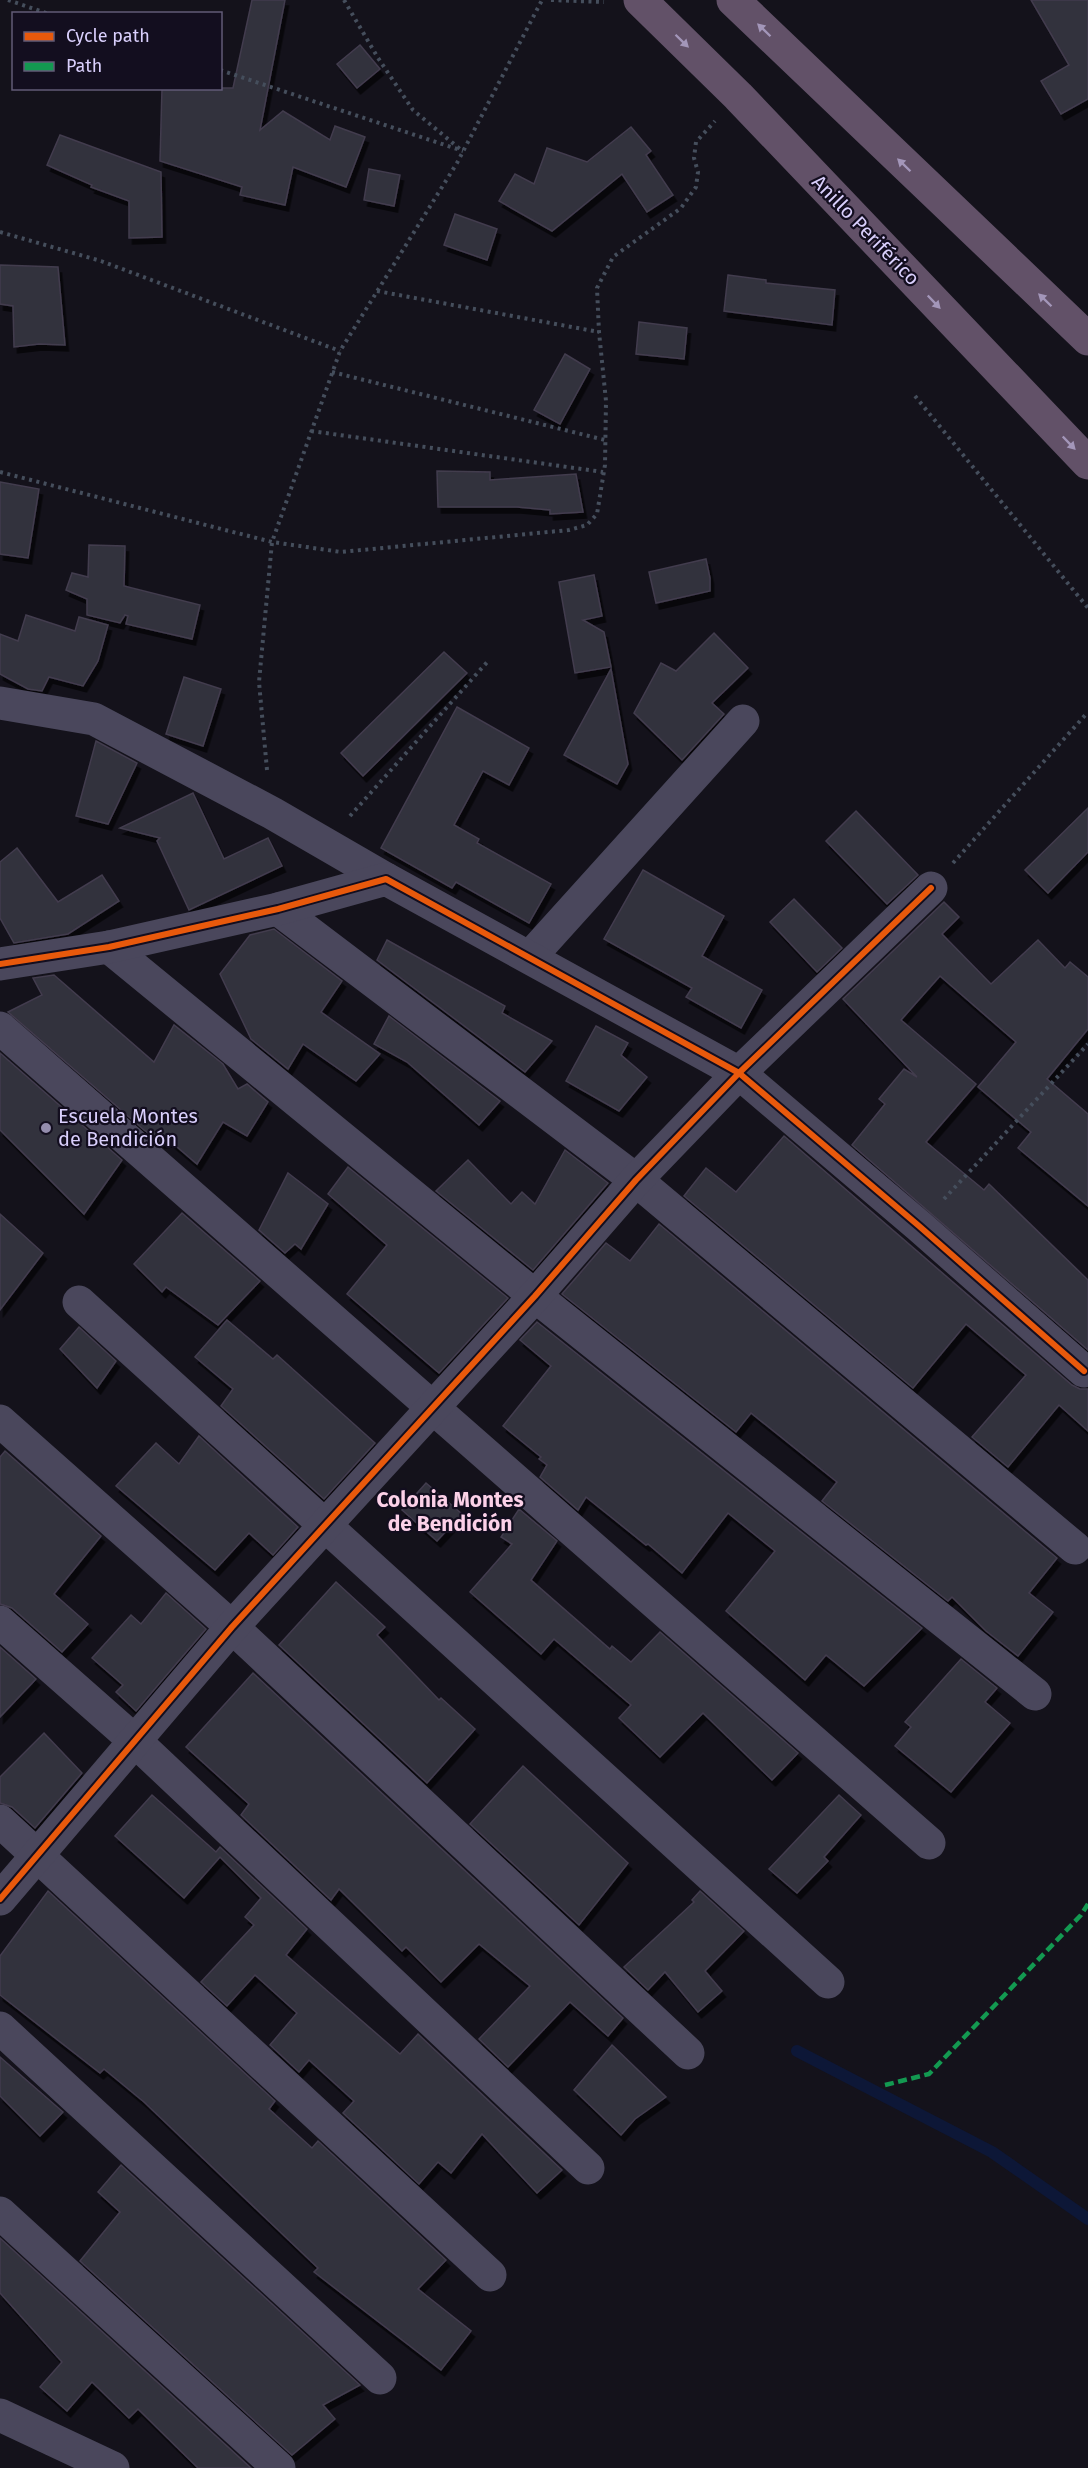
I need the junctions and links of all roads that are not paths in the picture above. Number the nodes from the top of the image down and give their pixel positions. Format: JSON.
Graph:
{"nodes":[{"id":1,"x":733,"y":0,"type":"edge"},
{"id":2,"x":642,"y":2,"type":"edge"},
{"id":3,"x":1088,"y":339,"type":"edge"},
{"id":4,"x":1088,"y":463,"type":"edge"},
{"id":5,"x":0,"y":703,"type":"edge"},
{"id":6,"x":743,"y":721,"type":"dead end"},
{"id":7,"x":386,"y":879,"type":"junction"},
{"id":8,"x":931,"y":888,"type":"road end"},
{"id":9,"x":278,"y":909,"type":"junction"},
{"id":10,"x":109,"y":947,"type":"junction"},
{"id":11,"x":530,"y":957,"type":"junction"},
{"id":12,"x":0,"y":964,"type":"edge"},
{"id":13,"x":0,"y":1028,"type":"edge"},
{"id":14,"x":739,"y":1073,"type":"junction"},
{"id":15,"x":636,"y":1180,"type":"junction"},
{"id":16,"x":535,"y":1296,"type":"junction"},
{"id":17,"x":79,"y":1302,"type":"dead end"},
{"id":18,"x":1084,"y":1371,"type":"dead end"},
{"id":19,"x":433,"y":1408,"type":"junction"},
{"id":20,"x":0,"y":1421,"type":"edge"},
{"id":21,"x":326,"y":1526,"type":"junction"},
{"id":22,"x":1075,"y":1548,"type":"dead end"},
{"id":23,"x":0,"y":1622,"type":"edge"},
{"id":24,"x":232,"y":1627,"type":"junction"},
{"id":25,"x":1035,"y":1694,"type":"dead end"},
{"id":26,"x":136,"y":1742,"type":"junction"},
{"id":27,"x":0,"y":1821,"type":"edge"},
{"id":28,"x":928,"y":1843,"type":"dead end"},
{"id":29,"x":38,"y":1856,"type":"junction"},
{"id":30,"x":0,"y":1899,"type":"edge"},
{"id":31,"x":828,"y":1982,"type":"dead end"},
{"id":32,"x":0,"y":2028,"type":"edge"},
{"id":33,"x":688,"y":2053,"type":"dead end"},
{"id":34,"x":588,"y":2168,"type":"dead end"},
{"id":35,"x":0,"y":2213,"type":"edge"},
{"id":36,"x":490,"y":2275,"type":"dead end"},
{"id":37,"x":380,"y":2378,"type":"dead end"},
{"id":38,"x":0,"y":2415,"type":"edge"},
{"id":39,"x":113,"y":2468,"type":"edge"},
{"id":40,"x":279,"y":2468,"type":"edge"}],
"edges":[{"from":3,"to":1,"type":"highway","one_way":true},
{"from":2,"to":4,"type":"highway","name":"Anillo Periférico","one_way":true},
{"from":5,"to":7,"type":"street"},
{"from":6,"to":11,"type":"street"},
{"from":7,"to":9,"type":"street"},
{"from":7,"to":11,"type":"street"},
{"from":8,"to":14,"type":"street"},
{"from":9,"to":10,"type":"street"},
{"from":9,"to":15,"type":"street"},
{"from":10,"to":12,"type":"street"},
{"from":10,"to":16,"type":"street"},
{"from":11,"to":14,"type":"street"},
{"from":13,"to":19,"type":"street"},
{"from":14,"to":15,"type":"street"},
{"from":14,"to":18,"type":"street"},
{"from":15,"to":16,"type":"street"},
{"from":15,"to":22,"type":"street"},
{"from":16,"to":19,"type":"street"},
{"from":16,"to":25,"type":"street"},
{"from":17,"to":21,"type":"street"},
{"from":19,"to":21,"type":"street"},
{"from":19,"to":28,"type":"street"},
{"from":20,"to":24,"type":"street"},
{"from":21,"to":24,"type":"street"},
{"from":21,"to":31,"type":"street"},
{"from":23,"to":26,"type":"street"},
{"from":24,"to":26,"type":"street"},
{"from":24,"to":33,"type":"street"},
{"from":26,"to":29,"type":"street"},
{"from":26,"to":34,"type":"street"},
{"from":27,"to":29,"type":"street"},
{"from":29,"to":30,"type":"street"},
{"from":29,"to":36,"type":"street"},
{"from":32,"to":37,"type":"street"},
{"from":35,"to":40,"type":"street"},
{"from":38,"to":39,"type":"street"}]}
